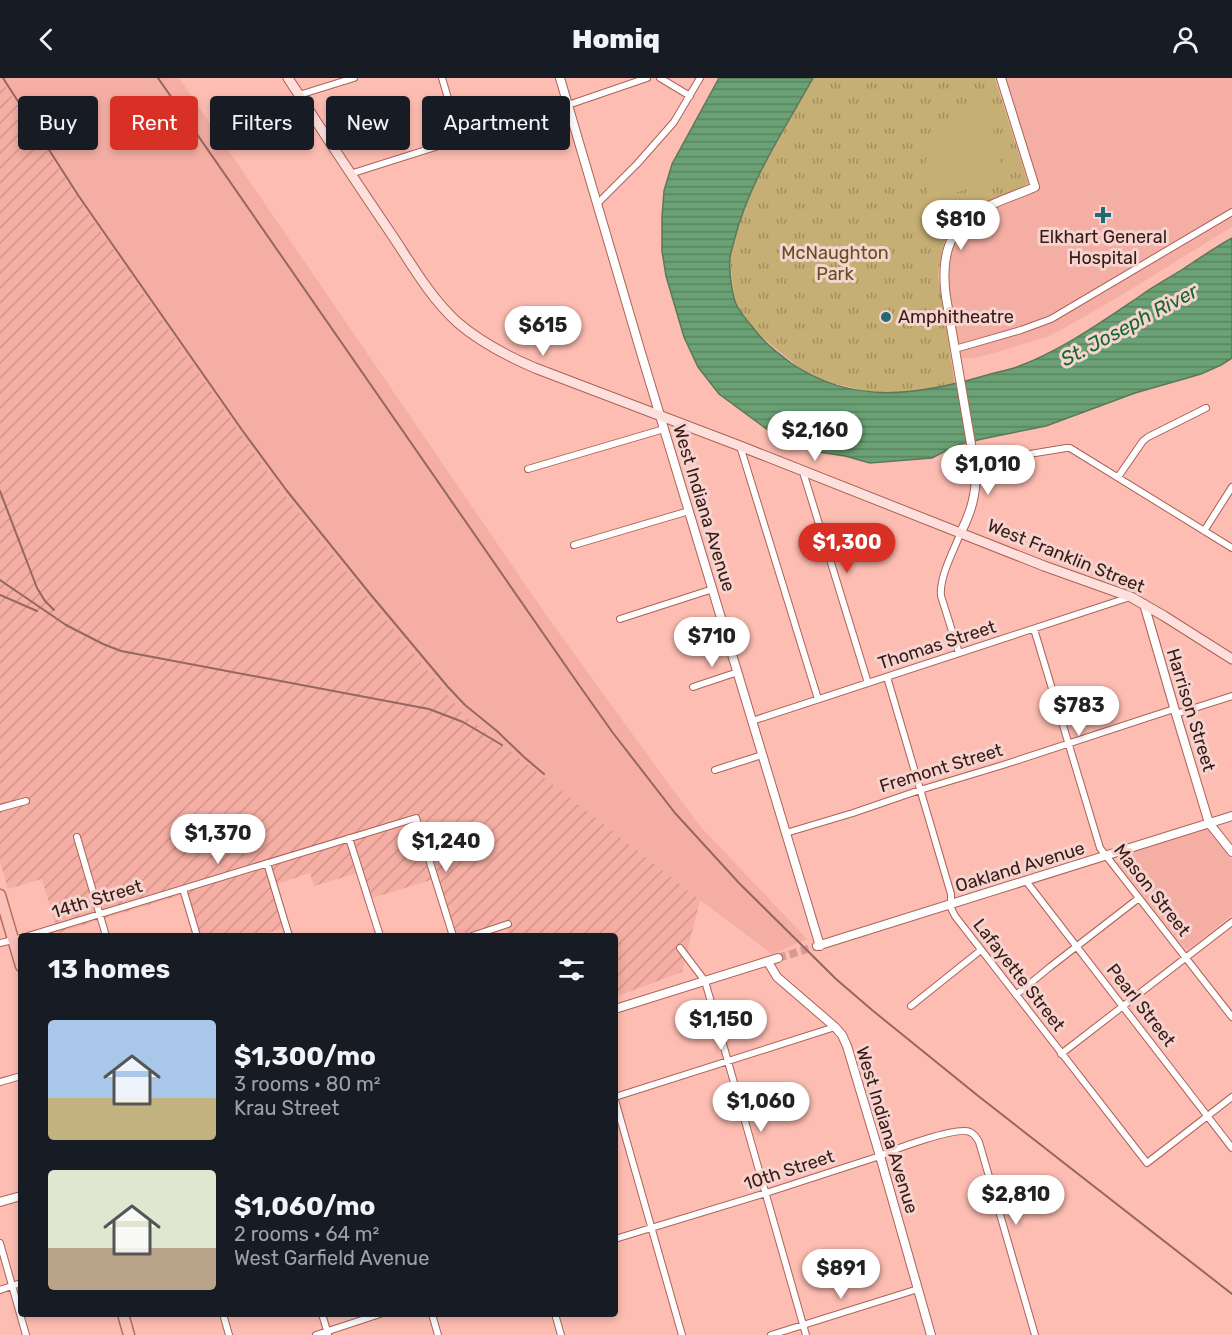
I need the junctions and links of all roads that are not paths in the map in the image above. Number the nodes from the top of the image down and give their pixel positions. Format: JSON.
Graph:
{"nodes":[{"id":1,"x":288,"y":78,"type":"edge"},
{"id":2,"x":354,"y":78,"type":"edge"},
{"id":3,"x":442,"y":78,"type":"edge"},
{"id":4,"x":560,"y":78,"type":"edge"},
{"id":5,"x":647,"y":78,"type":"edge"},
{"id":6,"x":660,"y":78,"type":"edge"},
{"id":7,"x":700,"y":78,"type":"edge"},
{"id":8,"x":1001,"y":78,"type":"edge"},
{"id":9,"x":299,"y":95,"type":"junction"},
{"id":10,"x":447,"y":96,"type":"edge"},
{"id":11,"x":565,"y":96,"type":"edge"},
{"id":12,"x":690,"y":96,"type":"junction"},
{"id":13,"x":570,"y":104,"type":"edge"},
{"id":14,"x":570,"y":112,"type":"edge"},
{"id":15,"x":425,"y":150,"type":"edge"},
{"id":16,"x":350,"y":174,"type":"junction"},
{"id":17,"x":597,"y":204,"type":"junction"},
{"id":18,"x":1232,"y":212,"type":"edge"},
{"id":19,"x":955,"y":350,"type":"junction"},
{"id":20,"x":1206,"y":408,"type":"dead end"},
{"id":21,"x":660,"y":416,"type":"junction"},
{"id":22,"x":664,"y":429,"type":"junction"},
{"id":23,"x":740,"y":446,"type":"junction"},
{"id":24,"x":974,"y":459,"type":"junction"},
{"id":25,"x":528,"y":469,"type":"dead end"},
{"id":26,"x":803,"y":472,"type":"junction"},
{"id":27,"x":1118,"y":477,"type":"junction"},
{"id":28,"x":1232,"y":487,"type":"edge"},
{"id":29,"x":689,"y":511,"type":"junction"},
{"id":30,"x":1204,"y":531,"type":"junction"},
{"id":31,"x":961,"y":532,"type":"junction"},
{"id":32,"x":574,"y":545,"type":"dead end"},
{"id":33,"x":1232,"y":548,"type":"edge"},
{"id":34,"x":713,"y":589,"type":"junction"},
{"id":35,"x":1131,"y":597,"type":"junction"},
{"id":36,"x":1144,"y":604,"type":"junction"},
{"id":37,"x":620,"y":619,"type":"dead end"},
{"id":38,"x":1034,"y":629,"type":"junction"},
{"id":39,"x":959,"y":653,"type":"junction"},
{"id":40,"x":1232,"y":659,"type":"edge"},
{"id":41,"x":738,"y":672,"type":"junction"},
{"id":42,"x":887,"y":677,"type":"junction"},
{"id":43,"x":868,"y":683,"type":"junction"},
{"id":44,"x":693,"y":687,"type":"dead end"},
{"id":45,"x":1232,"y":696,"type":"edge"},
{"id":46,"x":818,"y":699,"type":"junction"},
{"id":47,"x":1175,"y":711,"type":"junction"},
{"id":48,"x":752,"y":721,"type":"junction"},
{"id":49,"x":1069,"y":744,"type":"junction"},
{"id":50,"x":762,"y":755,"type":"junction"},
{"id":51,"x":715,"y":770,"type":"dead end"},
{"id":52,"x":920,"y":789,"type":"junction"},
{"id":53,"x":26,"y":801,"type":"dead end"},
{"id":54,"x":0,"y":808,"type":"edge"},
{"id":55,"x":1232,"y":816,"type":"edge"},
{"id":56,"x":1209,"y":823,"type":"junction"},
{"id":57,"x":786,"y":833,"type":"junction"},
{"id":58,"x":77,"y":837,"type":"dead end"},
{"id":59,"x":349,"y":838,"type":"junction"},
{"id":60,"x":1232,"y":852,"type":"edge"},
{"id":61,"x":1105,"y":856,"type":"junction"},
{"id":62,"x":267,"y":863,"type":"junction"},
{"id":63,"x":1026,"y":880,"type":"junction"},
{"id":64,"x":183,"y":889,"type":"junction"},
{"id":65,"x":0,"y":895,"type":"edge"},
{"id":66,"x":1139,"y":898,"type":"junction"},
{"id":67,"x":952,"y":904,"type":"junction"},
{"id":68,"x":99,"y":914,"type":"junction"},
{"id":69,"x":1232,"y":922,"type":"edge"},
{"id":70,"x":508,"y":924,"type":"dead end"},
{"id":71,"x":38,"y":933,"type":"edge"},
{"id":72,"x":104,"y":933,"type":"edge"},
{"id":73,"x":196,"y":933,"type":"edge"},
{"id":74,"x":287,"y":933,"type":"edge"},
{"id":75,"x":379,"y":933,"type":"edge"},
{"id":76,"x":452,"y":933,"type":"edge"},
{"id":77,"x":481,"y":933,"type":"edge"},
{"id":78,"x":17,"y":939,"type":"edge"},
{"id":79,"x":0,"y":943,"type":"edge"},
{"id":80,"x":818,"y":946,"type":"joint"},
{"id":81,"x":1076,"y":946,"type":"junction"},
{"id":82,"x":680,"y":948,"type":"dead end"},
{"id":83,"x":981,"y":950,"type":"junction"},
{"id":84,"x":1186,"y":957,"type":"junction"},
{"id":85,"x":778,"y":958,"type":"tunnel mouth"},
{"id":86,"x":768,"y":962,"type":"junction"},
{"id":87,"x":705,"y":981,"type":"junction"},
{"id":88,"x":1016,"y":995,"type":"junction"},
{"id":89,"x":911,"y":1006,"type":"dead end"},
{"id":90,"x":1122,"y":1006,"type":"junction"},
{"id":91,"x":618,"y":1008,"type":"edge"},
{"id":92,"x":1232,"y":1017,"type":"edge"},
{"id":93,"x":835,"y":1027,"type":"junction"},
{"id":94,"x":1062,"y":1054,"type":"junction"},
{"id":95,"x":728,"y":1061,"type":"junction"},
{"id":96,"x":18,"y":1077,"type":"edge"},
{"id":97,"x":0,"y":1082,"type":"edge"},
{"id":98,"x":618,"y":1097,"type":"edge"},
{"id":99,"x":1232,"y":1097,"type":"edge"},
{"id":100,"x":618,"y":1109,"type":"edge"},
{"id":101,"x":1208,"y":1116,"type":"junction"},
{"id":102,"x":1232,"y":1148,"type":"edge"},
{"id":103,"x":880,"y":1156,"type":"junction"},
{"id":104,"x":766,"y":1193,"type":"junction"},
{"id":105,"x":18,"y":1197,"type":"edge"},
{"id":106,"x":0,"y":1202,"type":"edge"},
{"id":107,"x":651,"y":1228,"type":"junction"},
{"id":108,"x":618,"y":1238,"type":"edge"},
{"id":109,"x":0,"y":1243,"type":"edge"},
{"id":110,"x":18,"y":1284,"type":"edge"},
{"id":111,"x":12,"y":1286,"type":"junction"},
{"id":112,"x":918,"y":1288,"type":"junction"},
{"id":113,"x":0,"y":1290,"type":"edge"},
{"id":114,"x":18,"y":1307,"type":"edge"},
{"id":115,"x":21,"y":1317,"type":"edge"},
{"id":116,"x":124,"y":1317,"type":"edge"},
{"id":117,"x":224,"y":1317,"type":"edge"},
{"id":118,"x":323,"y":1317,"type":"edge"},
{"id":119,"x":372,"y":1317,"type":"edge"},
{"id":120,"x":433,"y":1317,"type":"edge"},
{"id":121,"x":556,"y":1317,"type":"edge"},
{"id":122,"x":803,"y":1325,"type":"junction"},
{"id":123,"x":328,"y":1333,"type":"edge"},
{"id":124,"x":26,"y":1335,"type":"edge"},
{"id":125,"x":129,"y":1335,"type":"edge"},
{"id":126,"x":229,"y":1335,"type":"edge"},
{"id":127,"x":316,"y":1335,"type":"edge"},
{"id":128,"x":438,"y":1335,"type":"edge"},
{"id":129,"x":561,"y":1335,"type":"edge"},
{"id":130,"x":682,"y":1335,"type":"edge"},
{"id":131,"x":771,"y":1335,"type":"edge"},
{"id":132,"x":806,"y":1335,"type":"edge"},
{"id":133,"x":931,"y":1335,"type":"edge"},
{"id":134,"x":1035,"y":1335,"type":"edge"}],
"edges":[{"from":1,"to":9,"type":"main road","name":"West Franklin Street"},
{"from":2,"to":9,"type":"street"},
{"from":3,"to":10,"type":"street"},
{"from":4,"to":11,"type":"street","name":"West Indiana Avenue"},
{"from":5,"to":13,"type":"street"},
{"from":6,"to":12,"type":"street"},
{"from":7,"to":12,"type":"street"},
{"from":8,"to":19,"type":"street"},
{"from":9,"to":16,"type":"main road","name":"West Franklin Street"},
{"from":12,"to":17,"type":"street"},
{"from":14,"to":17,"type":"street","name":"West Indiana Avenue"},
{"from":15,"to":16,"type":"street"},
{"from":16,"to":21,"type":"main road","name":"West Franklin Street"},
{"from":17,"to":21,"type":"street","name":"West Indiana Avenue"},
{"from":18,"to":19,"type":"street"},
{"from":19,"to":24,"type":"street"},
{"from":20,"to":27,"type":"street"},
{"from":21,"to":22,"type":"street","name":"West Indiana Avenue"},
{"from":21,"to":23,"type":"main road","name":"West Franklin Street"},
{"from":22,"to":25,"type":"street"},
{"from":22,"to":29,"type":"street","name":"West Indiana Avenue"},
{"from":23,"to":26,"type":"main road","name":"West Franklin Street"},
{"from":23,"to":46,"type":"street"},
{"from":24,"to":27,"type":"street"},
{"from":24,"to":31,"type":"street"},
{"from":26,"to":31,"type":"main road","name":"West Franklin Street"},
{"from":26,"to":43,"type":"street"},
{"from":27,"to":30,"type":"street"},
{"from":28,"to":30,"type":"street"},
{"from":29,"to":32,"type":"street"},
{"from":29,"to":34,"type":"street","name":"West Indiana Avenue"},
{"from":30,"to":33,"type":"street"},
{"from":31,"to":35,"type":"main road","name":"West Franklin Street"},
{"from":31,"to":39,"type":"street"},
{"from":34,"to":37,"type":"street"},
{"from":34,"to":41,"type":"street","name":"West Indiana Avenue"},
{"from":35,"to":36,"type":"main road","name":"West Franklin Street"},
{"from":35,"to":38,"type":"street","name":"Thomas Street"},
{"from":36,"to":40,"type":"main road","name":"West Franklin Street"},
{"from":36,"to":47,"type":"street","name":"Harrison Street"},
{"from":38,"to":39,"type":"street","name":"Thomas Street"},
{"from":38,"to":49,"type":"street","name":"Mason Street"},
{"from":39,"to":42,"type":"street","name":"Thomas Street"},
{"from":41,"to":44,"type":"street"},
{"from":41,"to":48,"type":"street","name":"West Indiana Avenue"},
{"from":42,"to":43,"type":"street","name":"Thomas Street"},
{"from":42,"to":52,"type":"street","name":"Lafayette Street"},
{"from":43,"to":46,"type":"street","name":"Thomas Street"},
{"from":45,"to":47,"type":"street","name":"Fremont Street"},
{"from":46,"to":48,"type":"street","name":"Thomas Street"},
{"from":47,"to":49,"type":"street","name":"Fremont Street"},
{"from":47,"to":56,"type":"street","name":"Harrison Street"},
{"from":48,"to":50,"type":"street","name":"West Indiana Avenue"},
{"from":49,"to":52,"type":"street","name":"Fremont Street"},
{"from":49,"to":61,"type":"street","name":"Mason Street"},
{"from":50,"to":51,"type":"street"},
{"from":50,"to":57,"type":"street","name":"West Indiana Avenue"},
{"from":52,"to":57,"type":"street","name":"Fremont Street"},
{"from":52,"to":67,"type":"street","name":"Lafayette Street"},
{"from":53,"to":54,"type":"street"},
{"from":55,"to":56,"type":"street","name":"Oakland Avenue"},
{"from":56,"to":60,"type":"street","name":"Harrison Street"},
{"from":56,"to":61,"type":"street","name":"Oakland Avenue"},
{"from":57,"to":80,"type":"street","name":"West Indiana Avenue"},
{"from":58,"to":68,"type":"street"},
{"from":59,"to":62,"type":"street","name":"14th Street"},
{"from":59,"to":75,"type":"street"},
{"from":59,"to":76,"type":"street","name":"14th Street"},
{"from":61,"to":63,"type":"street","name":"Oakland Avenue"},
{"from":61,"to":66,"type":"street","name":"Mason Street"},
{"from":62,"to":64,"type":"street","name":"14th Street"},
{"from":62,"to":74,"type":"street"},
{"from":63,"to":67,"type":"street","name":"Oakland Avenue"},
{"from":63,"to":81,"type":"street","name":"Pearl Street"},
{"from":64,"to":68,"type":"street","name":"14th Street"},
{"from":64,"to":73,"type":"street"},
{"from":65,"to":78,"type":"main road"},
{"from":66,"to":81,"type":"street"},
{"from":66,"to":84,"type":"street","name":"Mason Street"},
{"from":67,"to":80,"type":"street","name":"Oakland Avenue"},
{"from":67,"to":83,"type":"street","name":"Lafayette Street"},
{"from":68,"to":71,"type":"street","name":"14th Street"},
{"from":68,"to":72,"type":"street"},
{"from":69,"to":84,"type":"street"},
{"from":70,"to":77,"type":"street"},
{"from":78,"to":79,"type":"street"},
{"from":81,"to":88,"type":"street"},
{"from":81,"to":90,"type":"street","name":"Pearl Street"},
{"from":82,"to":87,"type":"street"},
{"from":83,"to":88,"type":"street","name":"Lafayette Street"},
{"from":83,"to":89,"type":"street"},
{"from":84,"to":90,"type":"street"},
{"from":84,"to":92,"type":"street","name":"Mason Street"},
{"from":85,"to":86,"type":"street"},
{"from":86,"to":87,"type":"street"},
{"from":86,"to":93,"type":"street","name":"West Indiana Avenue"},
{"from":87,"to":91,"type":"street"},
{"from":87,"to":95,"type":"street"},
{"from":88,"to":94,"type":"street","name":"Lafayette Street"},
{"from":90,"to":94,"type":"street"},
{"from":90,"to":101,"type":"street","name":"Pearl Street"},
{"from":93,"to":95,"type":"street"},
{"from":93,"to":103,"type":"street","name":"West Indiana Avenue"},
{"from":94,"to":101,"type":"street","name":"Lafayette Street"},
{"from":95,"to":98,"type":"street"},
{"from":95,"to":104,"type":"street"},
{"from":96,"to":97,"type":"street"},
{"from":99,"to":101,"type":"street"},
{"from":100,"to":107,"type":"street"},
{"from":101,"to":102,"type":"street","name":"Pearl Street"},
{"from":103,"to":104,"type":"street","name":"10th Street"},
{"from":103,"to":112,"type":"street","name":"West Indiana Avenue"},
{"from":103,"to":134,"type":"street","name":"10th Street"},
{"from":104,"to":107,"type":"street","name":"10th Street"},
{"from":104,"to":122,"type":"street"},
{"from":105,"to":106,"type":"street"},
{"from":107,"to":108,"type":"street","name":"10th Street"},
{"from":107,"to":130,"type":"street"},
{"from":109,"to":111,"type":"street"},
{"from":110,"to":111,"type":"street"},
{"from":111,"to":113,"type":"street"},
{"from":111,"to":114,"type":"street"},
{"from":112,"to":122,"type":"street"},
{"from":112,"to":133,"type":"street","name":"West Indiana Avenue"},
{"from":115,"to":124,"type":"street"},
{"from":116,"to":125,"type":"main road"},
{"from":117,"to":126,"type":"street"},
{"from":118,"to":123,"type":"street"},
{"from":119,"to":123,"type":"street"},
{"from":120,"to":128,"type":"street"},
{"from":121,"to":129,"type":"street"},
{"from":122,"to":131,"type":"street"},
{"from":122,"to":132,"type":"street"},
{"from":123,"to":127,"type":"street"}]}
